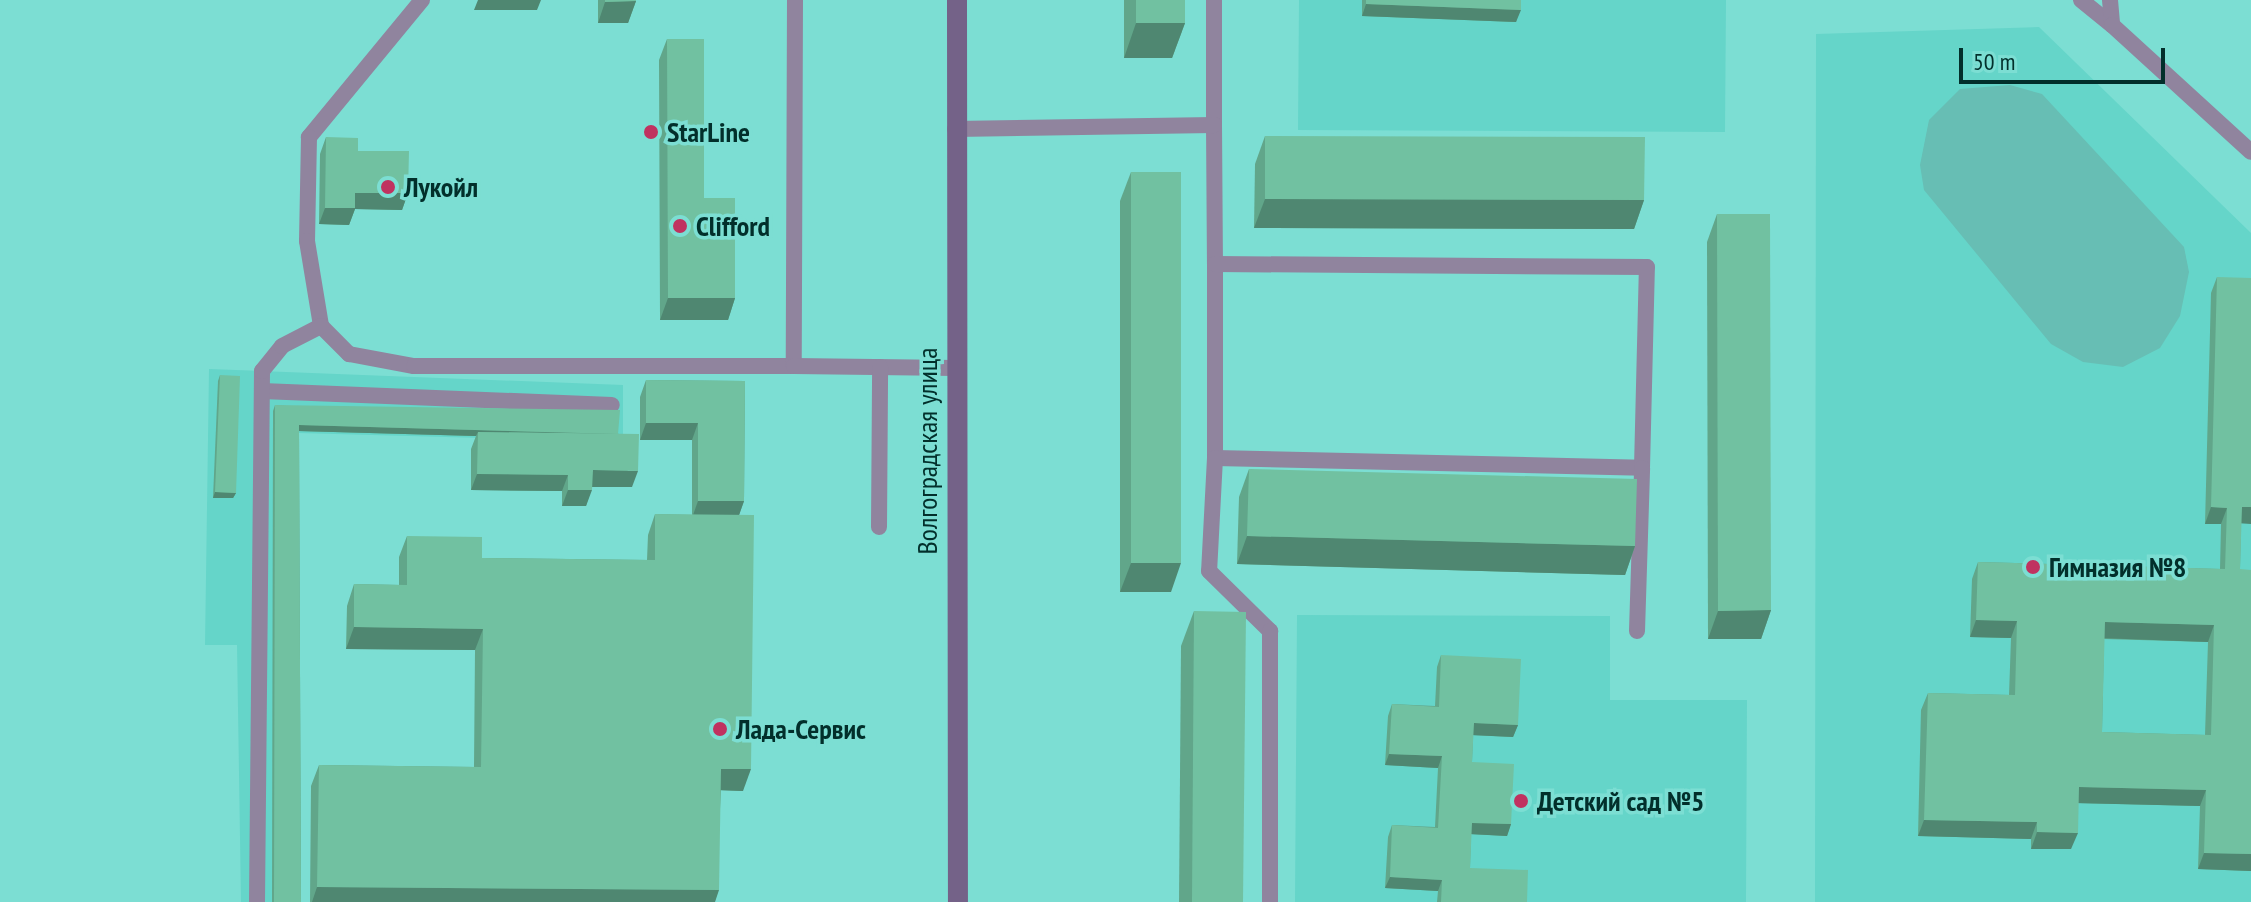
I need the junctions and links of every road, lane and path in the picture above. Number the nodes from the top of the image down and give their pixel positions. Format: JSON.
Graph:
{"nodes":[{"id":1,"x":422,"y":0,"type":"edge"},
{"id":2,"x":795,"y":0,"type":"edge"},
{"id":3,"x":957,"y":0,"type":"edge"},
{"id":4,"x":1214,"y":0,"type":"edge"},
{"id":5,"x":2081,"y":0,"type":"edge"},
{"id":6,"x":2110,"y":0,"type":"edge"},
{"id":7,"x":2112,"y":25,"type":"junction"},
{"id":8,"x":1214,"y":125,"type":"junction"},
{"id":9,"x":955,"y":129,"type":"junction"},
{"id":10,"x":2251,"y":152,"type":"edge"},
{"id":11,"x":1215,"y":264,"type":"junction"},
{"id":12,"x":321,"y":326,"type":"junction"},
{"id":13,"x":794,"y":366,"type":"junction"},
{"id":14,"x":880,"y":367,"type":"junction"},
{"id":15,"x":955,"y":368,"type":"junction"},
{"id":16,"x":262,"y":391,"type":"junction"},
{"id":17,"x":612,"y":405,"type":"dead end"},
{"id":18,"x":1215,"y":458,"type":"junction"},
{"id":19,"x":1642,"y":468,"type":"junction"},
{"id":20,"x":879,"y":527,"type":"dead end"},
{"id":21,"x":1637,"y":631,"type":"dead end"},
{"id":22,"x":257,"y":902,"type":"edge"},
{"id":23,"x":958,"y":902,"type":"edge"},
{"id":24,"x":1270,"y":902,"type":"edge"}],
"edges":[{"from":1,"to":12,"type":"lane"},
{"from":2,"to":13,"type":"lane"},
{"from":3,"to":9,"type":"main road","name":"Волгоградская улица"},
{"from":4,"to":8,"type":"lane"},
{"from":5,"to":7,"type":"lane"},
{"from":6,"to":7,"type":"lane"},
{"from":7,"to":10,"type":"lane"},
{"from":8,"to":9,"type":"lane"},
{"from":8,"to":11,"type":"lane"},
{"from":9,"to":15,"type":"main road","name":"Волгоградская улица"},
{"from":11,"to":18,"type":"lane"},
{"from":11,"to":19,"type":"lane"},
{"from":12,"to":13,"type":"lane"},
{"from":12,"to":16,"type":"lane"},
{"from":13,"to":14,"type":"lane"},
{"from":14,"to":15,"type":"lane"},
{"from":14,"to":20,"type":"lane"},
{"from":15,"to":23,"type":"main road","name":"Волгоградская улица"},
{"from":16,"to":17,"type":"lane"},
{"from":16,"to":22,"type":"lane"},
{"from":18,"to":19,"type":"lane"},
{"from":18,"to":24,"type":"lane"},
{"from":19,"to":21,"type":"lane"}]}
